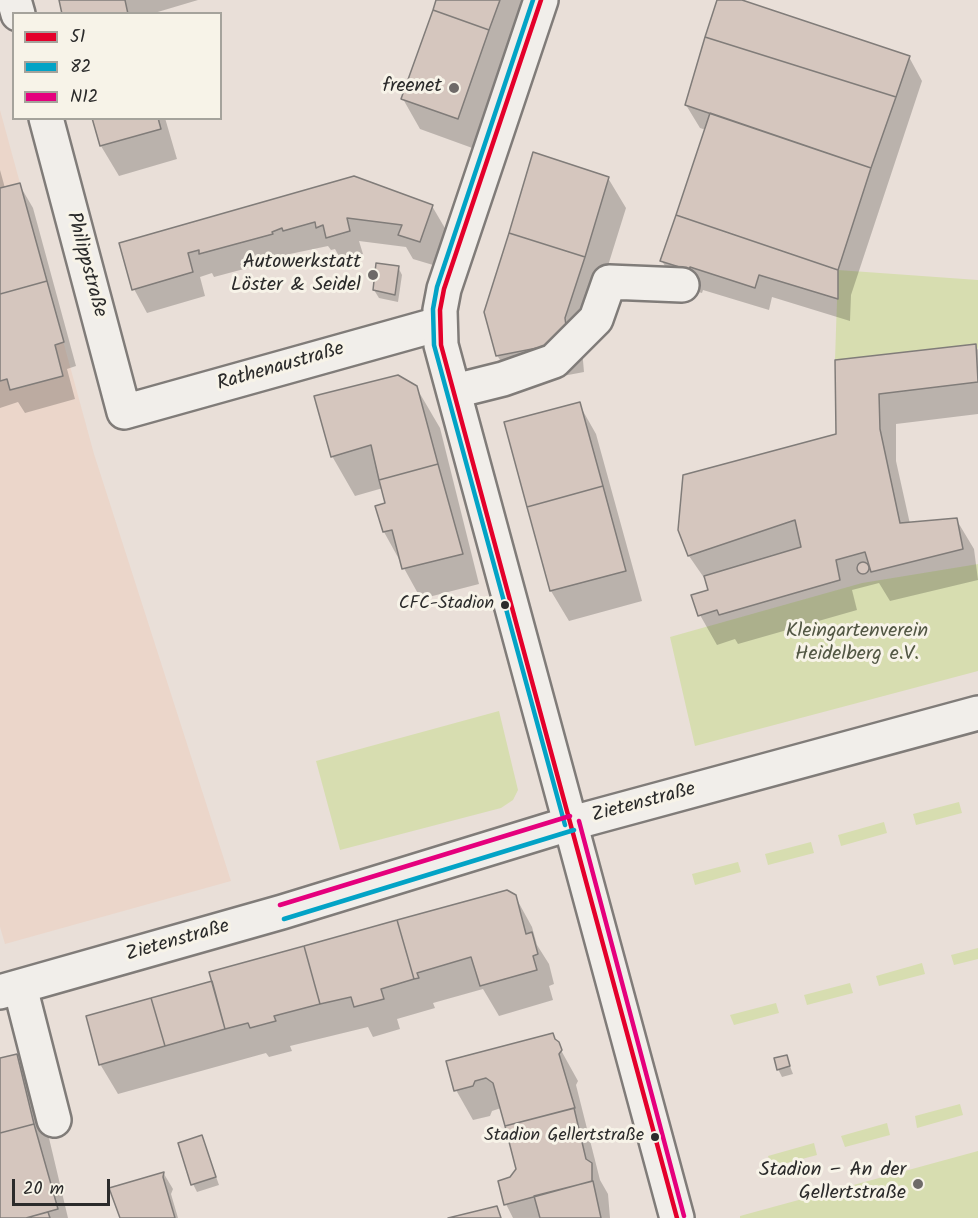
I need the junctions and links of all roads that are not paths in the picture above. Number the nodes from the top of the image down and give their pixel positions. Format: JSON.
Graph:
{"nodes":[{"id":1,"x":541,"y":0,"type":"edge"},
{"id":2,"x":47,"y":120,"type":"edge"},
{"id":3,"x":682,"y":285,"type":"dead end"},
{"id":4,"x":439,"y":324,"type":"junction"},
{"id":5,"x":455,"y":391,"type":"junction"},
{"id":6,"x":124,"y":412,"type":"joint"},
{"id":7,"x":978,"y":713,"type":"edge"},
{"id":8,"x":572,"y":823,"type":"junction"},
{"id":9,"x":10,"y":989,"type":"edge"},
{"id":10,"x":54,"y":1120,"type":"dead end"},
{"id":11,"x":677,"y":1218,"type":"edge"}],
"edges":[{"from":1,"to":4,"type":"street"},
{"from":2,"to":6,"type":"street","name":"Philippstraße"},
{"from":3,"to":5,"type":"street"},
{"from":4,"to":5,"type":"street"},
{"from":4,"to":6,"type":"street","name":"Rathenaustraße"},
{"from":5,"to":8,"type":"street"},
{"from":7,"to":8,"type":"street","name":"Zietenstraße"},
{"from":8,"to":9,"type":"street","name":"Zietenstraße"},
{"from":8,"to":11,"type":"street"},
{"from":9,"to":10,"type":"street"}]}
